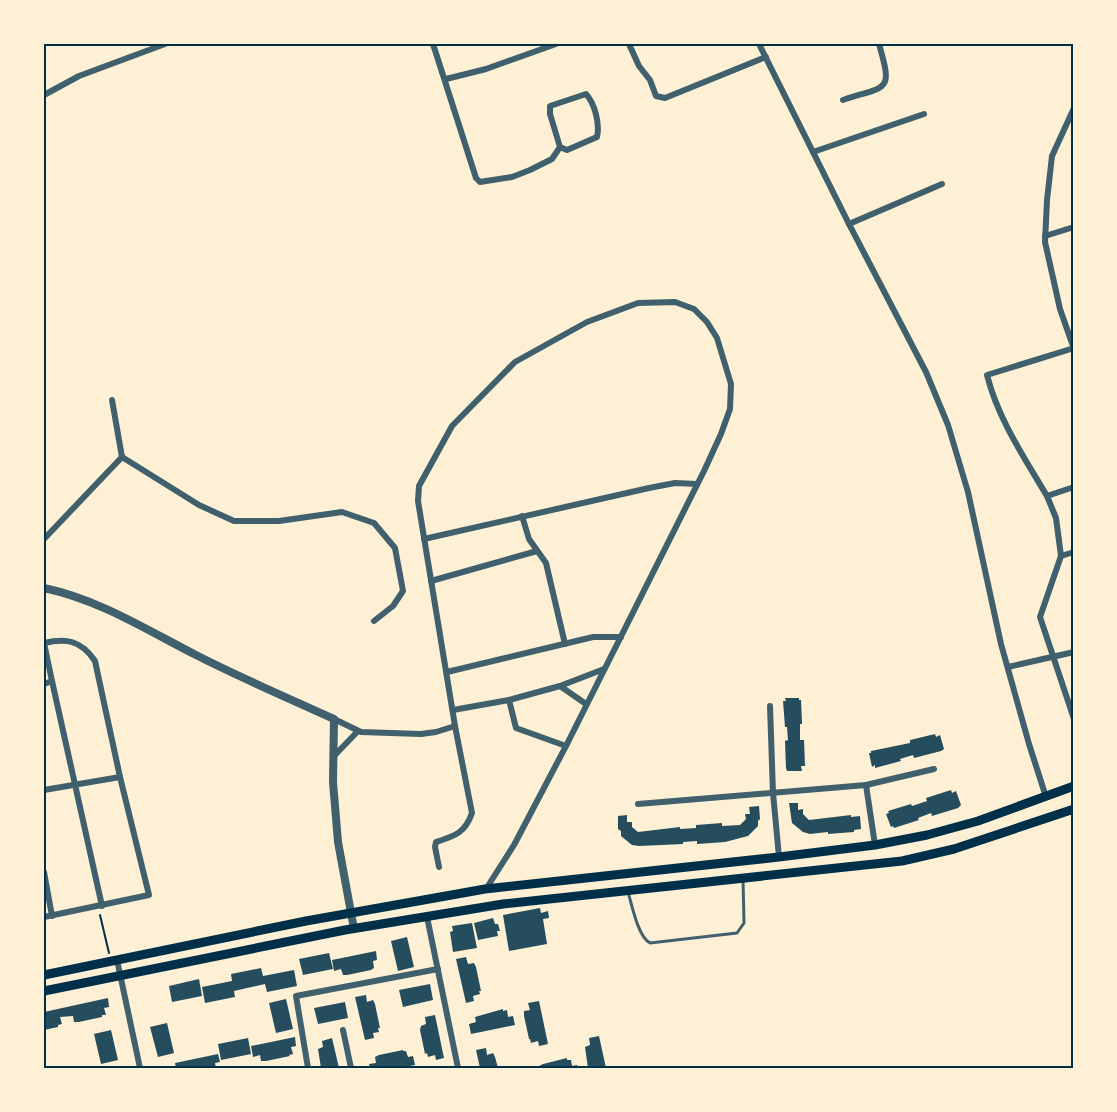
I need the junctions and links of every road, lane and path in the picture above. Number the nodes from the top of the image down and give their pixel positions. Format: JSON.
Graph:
{"nodes":[{"id":1,"x":165,"y":44,"type":"edge"},
{"id":2,"x":433,"y":44,"type":"edge"},
{"id":3,"x":556,"y":44,"type":"edge"},
{"id":4,"x":629,"y":44,"type":"edge"},
{"id":5,"x":759,"y":44,"type":"edge"},
{"id":6,"x":879,"y":44,"type":"edge"},
{"id":7,"x":150,"y":46,"type":"edge"},
{"id":8,"x":766,"y":57,"type":"junction"},
{"id":9,"x":446,"y":79,"type":"junction"},
{"id":10,"x":44,"y":95,"type":"edge"},
{"id":11,"x":843,"y":100,"type":"dead end"},
{"id":12,"x":1074,"y":108,"type":"edge"},
{"id":13,"x":924,"y":114,"type":"dead end"},
{"id":14,"x":560,"y":147,"type":"junction"},
{"id":15,"x":813,"y":152,"type":"junction"},
{"id":16,"x":942,"y":184,"type":"dead end"},
{"id":17,"x":849,"y":224,"type":"junction"},
{"id":18,"x":1074,"y":227,"type":"edge"},
{"id":19,"x":1045,"y":236,"type":"junction"},
{"id":20,"x":1073,"y":349,"type":"edge"},
{"id":21,"x":112,"y":400,"type":"dead end"},
{"id":22,"x":122,"y":457,"type":"junction"},
{"id":23,"x":697,"y":484,"type":"junction"},
{"id":24,"x":1074,"y":487,"type":"edge"},
{"id":25,"x":1047,"y":496,"type":"junction"},
{"id":26,"x":522,"y":516,"type":"junction"},
{"id":27,"x":424,"y":539,"type":"junction"},
{"id":28,"x":44,"y":540,"type":"edge"},
{"id":29,"x":537,"y":551,"type":"junction"},
{"id":30,"x":1074,"y":552,"type":"edge"},
{"id":31,"x":1061,"y":556,"type":"junction"},
{"id":32,"x":431,"y":581,"type":"junction"},
{"id":33,"x":44,"y":588,"type":"edge"},
{"id":34,"x":374,"y":621,"type":"dead end"},
{"id":35,"x":621,"y":637,"type":"junction"},
{"id":36,"x":565,"y":644,"type":"junction"},
{"id":37,"x":1074,"y":652,"type":"edge"},
{"id":38,"x":1053,"y":657,"type":"junction"},
{"id":39,"x":1008,"y":667,"type":"junction"},
{"id":40,"x":604,"y":669,"type":"junction"},
{"id":41,"x":447,"y":672,"type":"junction"},
{"id":42,"x":52,"y":681,"type":"junction"},
{"id":43,"x":44,"y":684,"type":"edge"},
{"id":44,"x":560,"y":686,"type":"junction"},
{"id":45,"x":509,"y":700,"type":"junction"},
{"id":46,"x":586,"y":704,"type":"junction"},
{"id":47,"x":770,"y":706,"type":"dead end"},
{"id":48,"x":453,"y":710,"type":"junction"},
{"id":49,"x":1074,"y":719,"type":"edge"},
{"id":50,"x":334,"y":720,"type":"junction"},
{"id":51,"x":455,"y":726,"type":"junction"},
{"id":52,"x":358,"y":731,"type":"junction"},
{"id":53,"x":566,"y":746,"type":"junction"},
{"id":54,"x":334,"y":756,"type":"junction"},
{"id":55,"x":934,"y":769,"type":"dead end"},
{"id":56,"x":120,"y":777,"type":"junction"},
{"id":57,"x":74,"y":785,"type":"junction"},
{"id":58,"x":866,"y":785,"type":"junction"},
{"id":59,"x":1074,"y":786,"type":"edge"},
{"id":60,"x":44,"y":790,"type":"edge"},
{"id":61,"x":774,"y":793,"type":"junction"},
{"id":62,"x":1046,"y":797,"type":"junction"},
{"id":63,"x":638,"y":804,"type":"dead end"},
{"id":64,"x":1074,"y":809,"type":"edge"},
{"id":65,"x":875,"y":845,"type":"junction"},
{"id":66,"x":779,"y":857,"type":"junction"},
{"id":67,"x":439,"y":867,"type":"dead end"},
{"id":68,"x":44,"y":872,"type":"edge"},
{"id":69,"x":743,"y":878,"type":"junction"},
{"id":70,"x":485,"y":889,"type":"junction"},
{"id":71,"x":628,"y":891,"type":"junction"},
{"id":72,"x":100,"y":906,"type":"junction"},
{"id":73,"x":351,"y":912,"type":"junction"},
{"id":74,"x":52,"y":916,"type":"junction"},
{"id":75,"x":44,"y":917,"type":"edge"},
{"id":76,"x":427,"y":917,"type":"junction"},
{"id":77,"x":354,"y":929,"type":"junction"},
{"id":78,"x":107,"y":947,"type":"dead end"},
{"id":79,"x":117,"y":960,"type":"junction"},
{"id":80,"x":438,"y":969,"type":"junction"},
{"id":81,"x":44,"y":975,"type":"edge"},
{"id":82,"x":120,"y":976,"type":"junction"},
{"id":83,"x":44,"y":991,"type":"edge"},
{"id":84,"x":343,"y":1030,"type":"dead end"},
{"id":85,"x":140,"y":1068,"type":"edge"},
{"id":86,"x":308,"y":1068,"type":"edge"},
{"id":87,"x":351,"y":1068,"type":"edge"},
{"id":88,"x":458,"y":1068,"type":"edge"}],
"edges":[{"from":1,"to":7,"type":"street"},
{"from":2,"to":9,"type":"street"},
{"from":3,"to":9,"type":"street"},
{"from":4,"to":8,"type":"street"},
{"from":5,"to":8,"type":"street"},
{"from":6,"to":11,"type":"street"},
{"from":7,"to":10,"type":"street"},
{"from":8,"to":15,"type":"street"},
{"from":9,"to":14,"type":"street"},
{"from":12,"to":19,"type":"street"},
{"from":13,"to":15,"type":"street"},
{"from":14,"to":14,"type":"street"},
{"from":15,"to":17,"type":"street"},
{"from":16,"to":17,"type":"street"},
{"from":17,"to":39,"type":"street"},
{"from":18,"to":19,"type":"street"},
{"from":19,"to":20,"type":"street"},
{"from":20,"to":25,"type":"street"},
{"from":21,"to":22,"type":"street"},
{"from":22,"to":28,"type":"street"},
{"from":22,"to":34,"type":"street"},
{"from":23,"to":26,"type":"street"},
{"from":23,"to":27,"type":"street"},
{"from":23,"to":35,"type":"street"},
{"from":24,"to":25,"type":"street"},
{"from":25,"to":31,"type":"street"},
{"from":26,"to":27,"type":"street"},
{"from":26,"to":29,"type":"street"},
{"from":27,"to":32,"type":"street"},
{"from":29,"to":32,"type":"street"},
{"from":29,"to":36,"type":"street"},
{"from":30,"to":31,"type":"street"},
{"from":31,"to":38,"type":"street"},
{"from":32,"to":41,"type":"street"},
{"from":33,"to":50,"type":"street"},
{"from":35,"to":36,"type":"street"},
{"from":35,"to":40,"type":"street"},
{"from":36,"to":41,"type":"street"},
{"from":37,"to":38,"type":"street"},
{"from":38,"to":39,"type":"street"},
{"from":38,"to":49,"type":"street"},
{"from":39,"to":62,"type":"street"},
{"from":40,"to":44,"type":"street"},
{"from":40,"to":46,"type":"street"},
{"from":41,"to":48,"type":"street"},
{"from":42,"to":43,"type":"street"},
{"from":42,"to":56,"type":"street"},
{"from":42,"to":57,"type":"street"},
{"from":44,"to":45,"type":"street"},
{"from":44,"to":46,"type":"street"},
{"from":45,"to":48,"type":"street"},
{"from":45,"to":53,"type":"street"},
{"from":46,"to":53,"type":"street"},
{"from":47,"to":61,"type":"street"},
{"from":48,"to":51,"type":"street"},
{"from":50,"to":52,"type":"street"},
{"from":50,"to":54,"type":"street"},
{"from":51,"to":52,"type":"street"},
{"from":51,"to":67,"type":"street"},
{"from":52,"to":54,"type":"street"},
{"from":53,"to":70,"type":"street"},
{"from":54,"to":73,"type":"street"},
{"from":55,"to":58,"type":"street"},
{"from":56,"to":57,"type":"street"},
{"from":56,"to":72,"type":"street"},
{"from":57,"to":60,"type":"street"},
{"from":57,"to":72,"type":"street"},
{"from":58,"to":61,"type":"street"},
{"from":58,"to":65,"type":"street"},
{"from":59,"to":62,"type":"main road"},
{"from":61,"to":63,"type":"street"},
{"from":61,"to":66,"type":"street"},
{"from":62,"to":65,"type":"main road"},
{"from":64,"to":69,"type":"main road"},
{"from":65,"to":66,"type":"main road"},
{"from":66,"to":70,"type":"main road"},
{"from":68,"to":74,"type":"street"},
{"from":69,"to":71,"type":"main road"},
{"from":69,"to":71,"type":"lane"},
{"from":70,"to":73,"type":"main road"},
{"from":71,"to":76,"type":"main road"},
{"from":72,"to":74,"type":"street"},
{"from":72,"to":78,"type":"path"},
{"from":73,"to":77,"type":"street"},
{"from":73,"to":79,"type":"main road"},
{"from":74,"to":75,"type":"street"},
{"from":76,"to":77,"type":"main road"},
{"from":76,"to":80,"type":"street"},
{"from":77,"to":82,"type":"main road"},
{"from":79,"to":81,"type":"main road"},
{"from":79,"to":82,"type":"street"},
{"from":80,"to":86,"type":"street"},
{"from":80,"to":88,"type":"street"},
{"from":82,"to":83,"type":"main road"},
{"from":82,"to":85,"type":"street"},
{"from":84,"to":87,"type":"street"}]}
